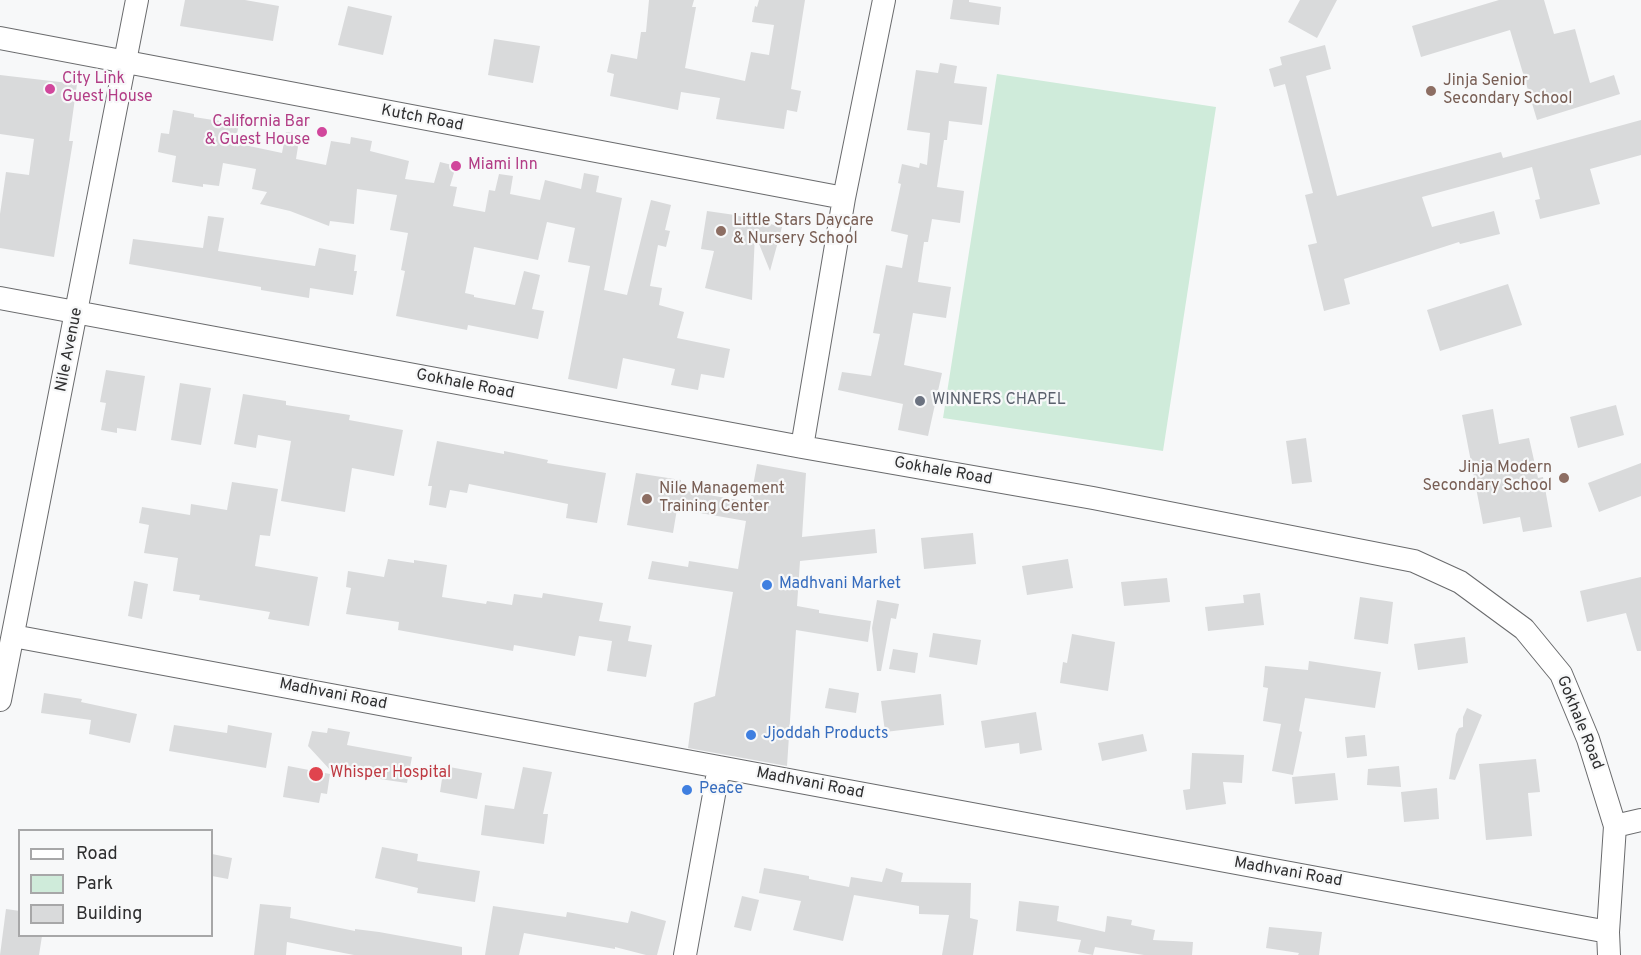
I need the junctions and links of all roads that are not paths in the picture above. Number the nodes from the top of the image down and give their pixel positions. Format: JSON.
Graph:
{"nodes":[{"id":1,"x":137,"y":0,"type":"edge"},
{"id":2,"x":884,"y":0,"type":"edge"},
{"id":3,"x":0,"y":38,"type":"edge"},
{"id":4,"x":125,"y":62,"type":"junction"},
{"id":5,"x":844,"y":198,"type":"junction"},
{"id":6,"x":0,"y":298,"type":"edge"},
{"id":7,"x":77,"y":313,"type":"junction"},
{"id":8,"x":802,"y":447,"type":"junction"},
{"id":9,"x":13,"y":636,"type":"junction"},
{"id":10,"x":0,"y":700,"type":"edge"},
{"id":11,"x":719,"y":767,"type":"junction"},
{"id":12,"x":1641,"y":820,"type":"edge"},
{"id":13,"x":1615,"y":826,"type":"junction"},
{"id":14,"x":1608,"y":932,"type":"junction"},
{"id":15,"x":685,"y":955,"type":"edge"},
{"id":16,"x":1609,"y":955,"type":"edge"}],
"edges":[{"from":1,"to":4,"type":"street","name":"Nile Avenue"},
{"from":2,"to":5,"type":"street"},
{"from":3,"to":4,"type":"street","name":"Kutch Road"},
{"from":4,"to":5,"type":"street","name":"Kutch Road"},
{"from":4,"to":7,"type":"street","name":"Nile Avenue"},
{"from":5,"to":8,"type":"street"},
{"from":6,"to":7,"type":"street","name":"Gokhale Road"},
{"from":7,"to":8,"type":"street","name":"Gokhale Road"},
{"from":7,"to":9,"type":"street","name":"Nile Avenue"},
{"from":8,"to":13,"type":"street","name":"Gokhale Road"},
{"from":9,"to":10,"type":"street","name":"Nile Avenue"},
{"from":9,"to":11,"type":"street","name":"Madhvani Road"},
{"from":11,"to":14,"type":"street","name":"Madhvani Road"},
{"from":11,"to":15,"type":"street"},
{"from":12,"to":13,"type":"street"},
{"from":13,"to":14,"type":"street","name":"Gokhale Road"},
{"from":14,"to":16,"type":"street","name":"Gokhale Road"}]}
